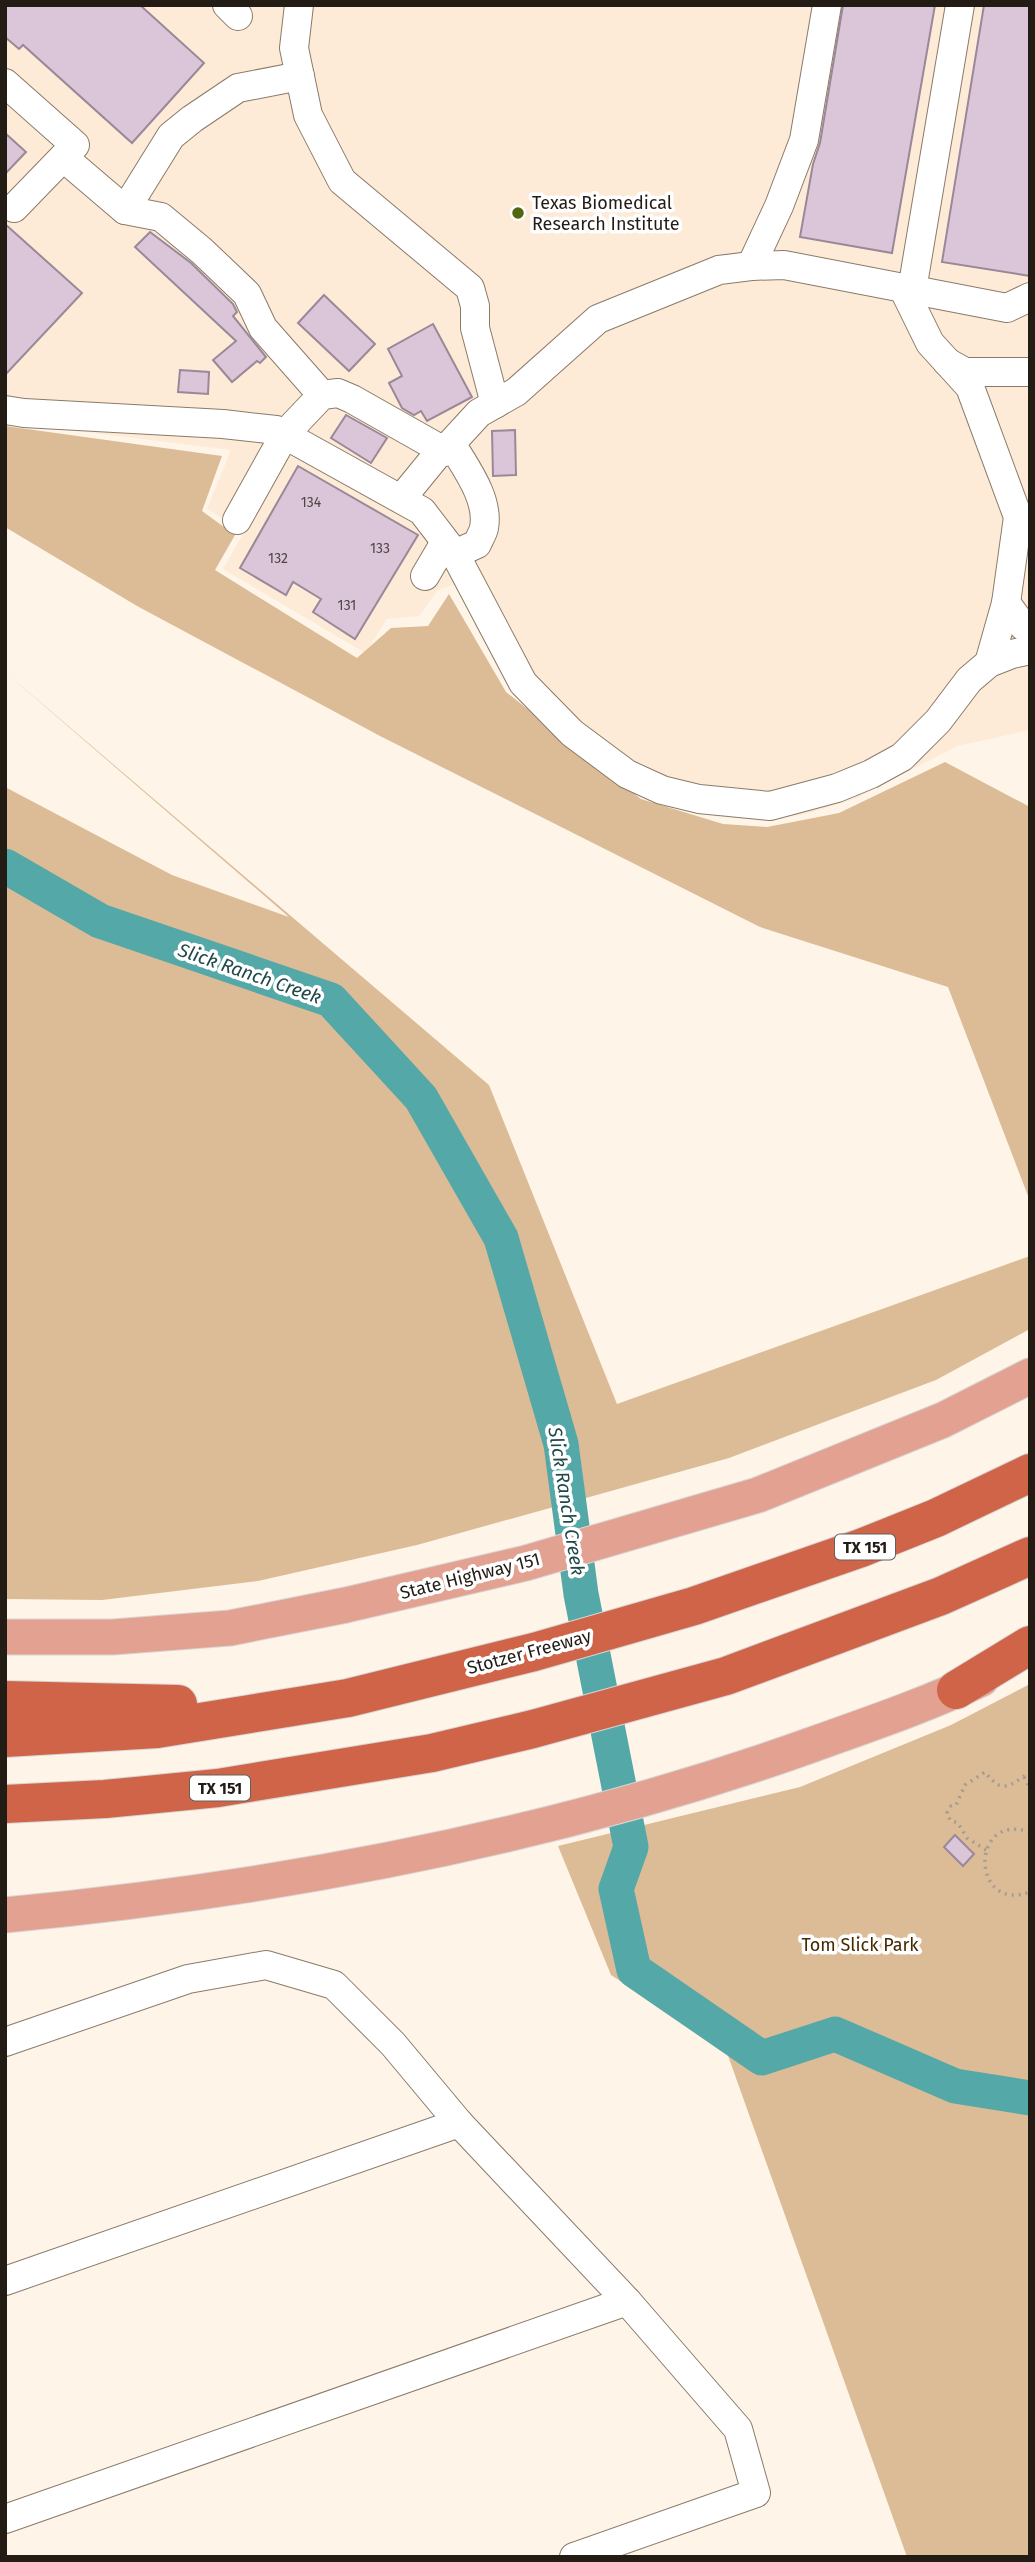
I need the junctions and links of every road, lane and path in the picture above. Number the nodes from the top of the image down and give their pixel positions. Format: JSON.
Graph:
{"nodes":[{"id":1,"x":299,"y":5,"type":"edge"},
{"id":2,"x":827,"y":5,"type":"edge"},
{"id":3,"x":960,"y":5,"type":"edge"},
{"id":4,"x":300,"y":76,"type":"junction"},
{"id":5,"x":5,"y":83,"type":"edge"},
{"id":6,"x":64,"y":158,"type":"junction"},
{"id":7,"x":14,"y":208,"type":"dead end"},
{"id":8,"x":125,"y":210,"type":"junction"},
{"id":9,"x":751,"y":266,"type":"junction"},
{"id":10,"x":907,"y":289,"type":"junction"},
{"id":11,"x":1030,"y":297,"type":"edge"},
{"id":12,"x":947,"y":362,"type":"junction"},
{"id":13,"x":1030,"y":372,"type":"edge"},
{"id":14,"x":322,"y":395,"type":"junction"},
{"id":15,"x":495,"y":404,"type":"junction"},
{"id":16,"x":5,"y":410,"type":"edge"},
{"id":17,"x":285,"y":434,"type":"junction"},
{"id":18,"x":444,"y":451,"type":"junction"},
{"id":19,"x":401,"y":499,"type":"junction"},
{"id":20,"x":237,"y":520,"type":"dead end"},
{"id":21,"x":450,"y":548,"type":"junction"},
{"id":22,"x":425,"y":576,"type":"dead end"},
{"id":23,"x":1006,"y":604,"type":"junction"},
{"id":24,"x":1030,"y":630,"type":"edge"},
{"id":25,"x":1030,"y":650,"type":"edge"},
{"id":26,"x":989,"y":663,"type":"junction"},
{"id":27,"x":1030,"y":1376,"type":"edge"},
{"id":28,"x":1030,"y":1473,"type":"edge"},
{"id":29,"x":1030,"y":1556,"type":"edge"},
{"id":30,"x":5,"y":1637,"type":"edge"},
{"id":31,"x":1030,"y":1645,"type":"edge"},
{"id":32,"x":1030,"y":1656,"type":"edge"},
{"id":33,"x":956,"y":1690,"type":"junction"},
{"id":34,"x":348,"y":1698,"type":"junction"},
{"id":35,"x":5,"y":1700,"type":"edge"},
{"id":36,"x":5,"y":1738,"type":"edge"},
{"id":37,"x":1030,"y":1772,"type":"edge"},
{"id":38,"x":1024,"y":1776,"type":"junction"},
{"id":39,"x":1030,"y":1788,"type":"edge"},
{"id":40,"x":5,"y":1804,"type":"edge"},
{"id":41,"x":1030,"y":1832,"type":"edge"},
{"id":42,"x":986,"y":1850,"type":"junction"},
{"id":43,"x":1030,"y":1892,"type":"edge"},
{"id":44,"x":5,"y":1915,"type":"edge"},
{"id":45,"x":5,"y":2042,"type":"edge"},
{"id":46,"x":459,"y":2123,"type":"junction"},
{"id":47,"x":5,"y":2281,"type":"edge"},
{"id":48,"x":627,"y":2301,"type":"junction"},
{"id":49,"x":5,"y":2519,"type":"edge"},
{"id":50,"x":574,"y":2557,"type":"edge"}],
"edges":[{"from":1,"to":4,"type":"street"},
{"from":2,"to":9,"type":"street"},
{"from":3,"to":10,"type":"street"},
{"from":4,"to":8,"type":"street"},
{"from":4,"to":15,"type":"street"},
{"from":5,"to":6,"type":"street"},
{"from":6,"to":7,"type":"street"},
{"from":6,"to":8,"type":"street"},
{"from":8,"to":14,"type":"street"},
{"from":9,"to":10,"type":"street"},
{"from":9,"to":15,"type":"street"},
{"from":10,"to":11,"type":"street"},
{"from":10,"to":12,"type":"street"},
{"from":12,"to":13,"type":"street"},
{"from":12,"to":23,"type":"street"},
{"from":14,"to":17,"type":"street"},
{"from":14,"to":18,"type":"street"},
{"from":15,"to":18,"type":"street"},
{"from":16,"to":17,"type":"street"},
{"from":17,"to":19,"type":"street"},
{"from":17,"to":20,"type":"street"},
{"from":18,"to":19,"type":"street"},
{"from":18,"to":21,"type":"street"},
{"from":19,"to":21,"type":"street"},
{"from":21,"to":22,"type":"street"},
{"from":21,"to":26,"type":"street"},
{"from":23,"to":24,"type":"street"},
{"from":23,"to":26,"type":"street"},
{"from":25,"to":26,"type":"street"},
{"from":27,"to":30,"type":"main road","name":"State Highway 151"},
{"from":28,"to":34,"type":"highway","name":"Stotzer Freeway","number":"TX 151"},
{"from":29,"to":40,"type":"highway","number":"TX 151"},
{"from":31,"to":33,"type":"highway"},
{"from":32,"to":33,"type":"main road"},
{"from":33,"to":44,"type":"main road"},
{"from":34,"to":35,"type":"highway"},
{"from":34,"to":36,"type":"highway","name":"Stotzer Freeway","number":"TX 151"},
{"from":37,"to":38,"type":"path"},
{"from":38,"to":39,"type":"path"},
{"from":38,"to":42,"type":"path"},
{"from":41,"to":42,"type":"path"},
{"from":42,"to":43,"type":"path"},
{"from":45,"to":46,"type":"street"},
{"from":46,"to":47,"type":"street"},
{"from":46,"to":48,"type":"street"},
{"from":48,"to":49,"type":"street"},
{"from":48,"to":50,"type":"street"}]}
